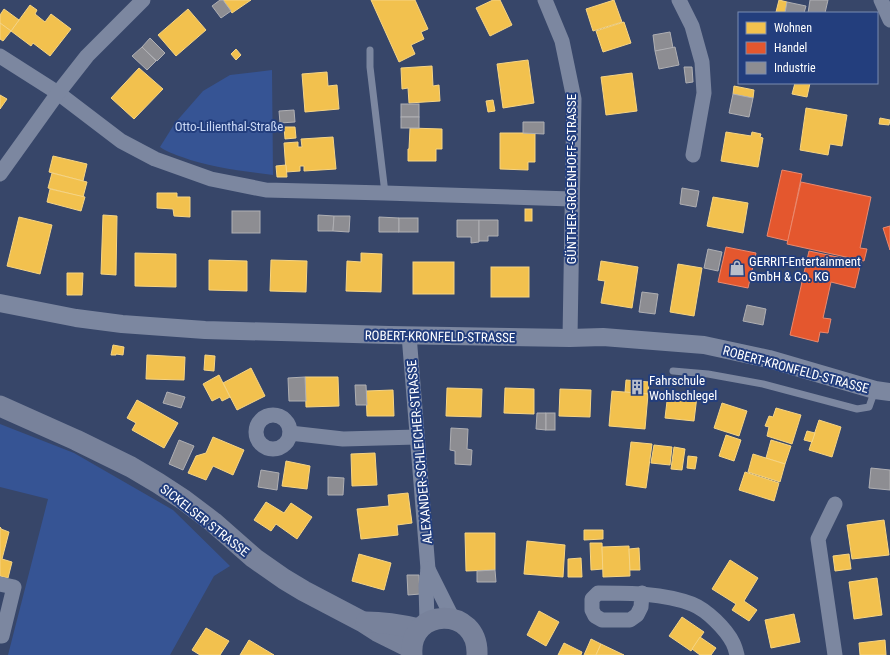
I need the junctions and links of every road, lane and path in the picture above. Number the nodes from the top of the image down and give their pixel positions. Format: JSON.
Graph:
{"nodes":[{"id":1,"x":143,"y":0,"type":"edge"},
{"id":2,"x":545,"y":0,"type":"edge"},
{"id":3,"x":679,"y":0,"type":"edge"},
{"id":4,"x":881,"y":0,"type":"edge"},
{"id":5,"x":890,"y":20,"type":"edge"},
{"id":6,"x":370,"y":50,"type":"dead end"},
{"id":7,"x":0,"y":56,"type":"edge"},
{"id":8,"x":58,"y":93,"type":"junction"},
{"id":9,"x":693,"y":155,"type":"dead end"},
{"id":10,"x":0,"y":174,"type":"edge"},
{"id":11,"x":385,"y":193,"type":"junction"},
{"id":12,"x":572,"y":200,"type":"junction"},
{"id":13,"x":0,"y":303,"type":"edge"},
{"id":14,"x":410,"y":335,"type":"junction"},
{"id":15,"x":570,"y":338,"type":"junction"},
{"id":16,"x":673,"y":371,"type":"dead end"},
{"id":17,"x":883,"y":391,"type":"edge"},
{"id":18,"x":0,"y":406,"type":"edge"},
{"id":19,"x":290,"y":433,"type":"dead end"},
{"id":20,"x":417,"y":437,"type":"junction"},
{"id":21,"x":835,"y":504,"type":"dead end"},
{"id":22,"x":428,"y":569,"type":"junction"},
{"id":23,"x":0,"y":584,"type":"edge"},
{"id":24,"x":642,"y":593,"type":"dead end"},
{"id":25,"x":453,"y":618,"type":"junction"},
{"id":26,"x":363,"y":622,"type":"junction"},
{"id":27,"x":423,"y":626,"type":"junction"},
{"id":28,"x":0,"y":636,"type":"edge"},
{"id":29,"x":411,"y":651,"type":"edge"},
{"id":30,"x":481,"y":652,"type":"edge"},
{"id":31,"x":737,"y":655,"type":"edge"},
{"id":32,"x":835,"y":655,"type":"edge"}],
"edges":[{"from":1,"to":8,"type":"street"},
{"from":2,"to":12,"type":"street","name":"GÜNTHER-GROENHOFF-STRASSE"},
{"from":3,"to":9,"type":"street"},
{"from":4,"to":5,"type":"street"},
{"from":6,"to":11,"type":"lane"},
{"from":7,"to":8,"type":"street"},
{"from":8,"to":10,"type":"street"},
{"from":8,"to":11,"type":"street"},
{"from":11,"to":12,"type":"street"},
{"from":12,"to":15,"type":"street","name":"GÜNTHER-GROENHOFF-STRASSE"},
{"from":13,"to":14,"type":"street","name":"ROBERT-KRONFELD-STRASSE"},
{"from":14,"to":15,"type":"street","name":"ROBERT-KRONFELD-STRASSE"},
{"from":14,"to":20,"type":"street","name":"ALEXANDER-SCHLEICHER-STRASSE"},
{"from":15,"to":17,"type":"street","name":"ROBERT-KRONFELD-STRASSE"},
{"from":16,"to":17,"type":"lane","name":"ROBERT-KRONFELD-STRASSE"},
{"from":18,"to":26,"type":"main road","name":"SICKELSER STRASSE"},
{"from":19,"to":20,"type":"street"},
{"from":20,"to":22,"type":"street","name":"ALEXANDER-SCHLEICHER-STRASSE"},
{"from":21,"to":32,"type":"street"},
{"from":22,"to":25,"type":"street","name":"ALEXANDER-SCHLEICHER-STRASSE"},
{"from":22,"to":27,"type":"street","name":"ALEXANDER-SCHLEICHER-STRASSE"},
{"from":23,"to":28,"type":"street"},
{"from":24,"to":31,"type":"street"},
{"from":25,"to":27,"type":"main road"},
{"from":25,"to":30,"type":"main road"},
{"from":26,"to":27,"type":"main road","name":"SICKELSER STRASSE"},
{"from":26,"to":29,"type":"main road","name":"SICKELSER STRASSE"},
{"from":27,"to":29,"type":"main road"}]}
